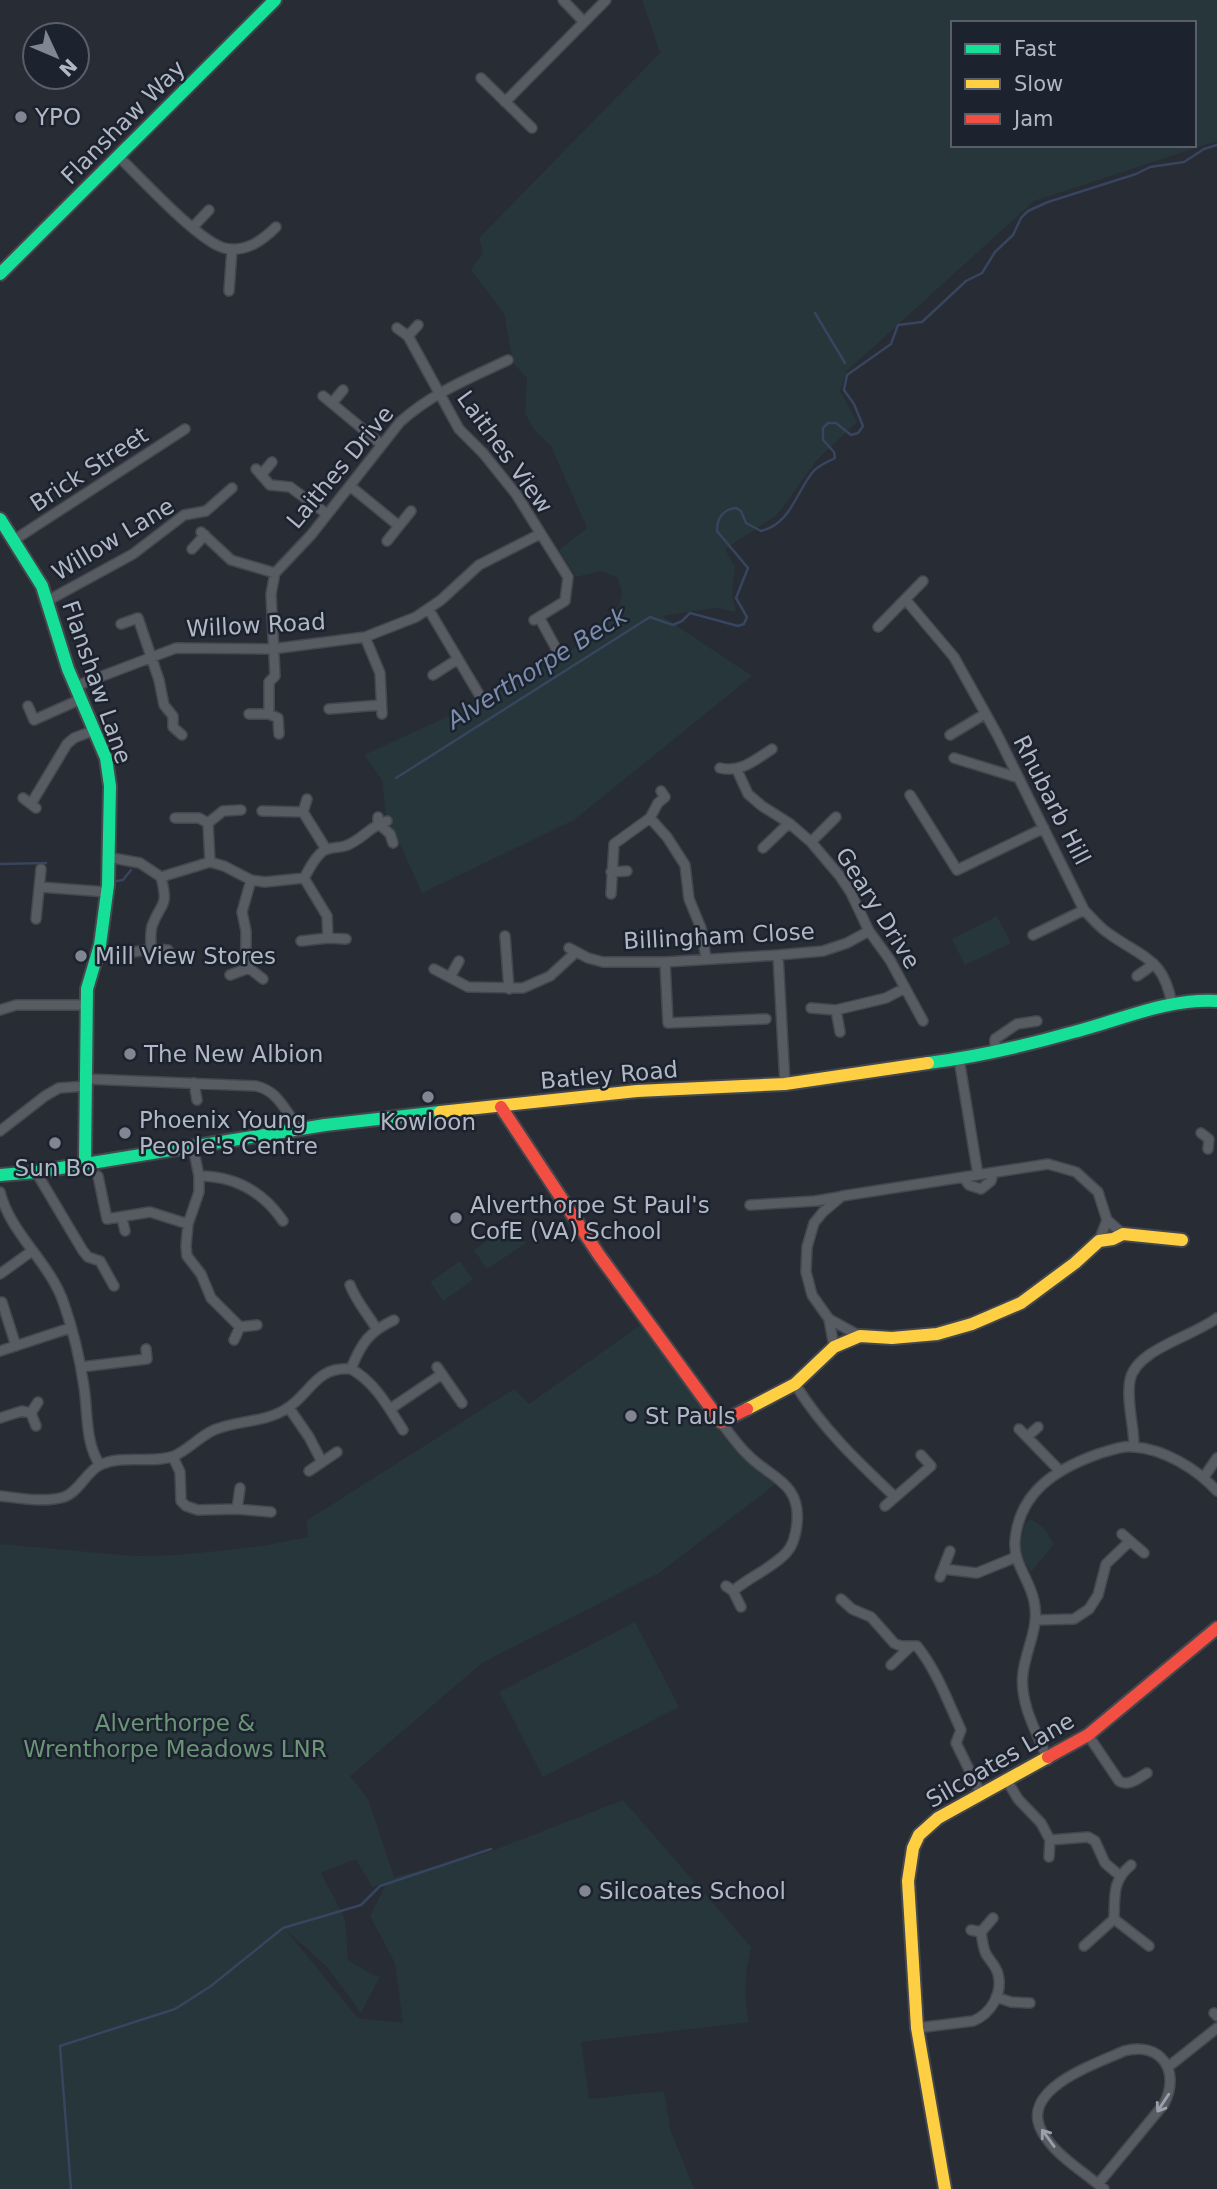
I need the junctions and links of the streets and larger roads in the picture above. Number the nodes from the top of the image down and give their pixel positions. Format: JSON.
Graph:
{"nodes":[{"id":1,"x":275,"y":0,"type":"edge"},
{"id":2,"x":564,"y":0,"type":"edge"},
{"id":3,"x":606,"y":0,"type":"edge"},
{"id":4,"x":584,"y":22,"type":"junction"},
{"id":5,"x":481,"y":78,"type":"dead end"},
{"id":6,"x":505,"y":102,"type":"junction"},
{"id":7,"x":532,"y":128,"type":"dead end"},
{"id":8,"x":118,"y":156,"type":"junction"},
{"id":9,"x":209,"y":210,"type":"dead end"},
{"id":10,"x":193,"y":227,"type":"junction"},
{"id":11,"x":276,"y":227,"type":"dead end"},
{"id":12,"x":232,"y":249,"type":"junction"},
{"id":13,"x":0,"y":274,"type":"edge"},
{"id":14,"x":229,"y":291,"type":"dead end"},
{"id":15,"x":418,"y":326,"type":"dead end"},
{"id":16,"x":397,"y":328,"type":"dead end"},
{"id":17,"x":408,"y":336,"type":"junction"},
{"id":18,"x":508,"y":360,"type":"dead end"},
{"id":19,"x":343,"y":390,"type":"dead end"},
{"id":20,"x":438,"y":393,"type":"junction"},
{"id":21,"x":323,"y":396,"type":"dead end"},
{"id":22,"x":332,"y":403,"type":"junction"},
{"id":23,"x":184,"y":429,"type":"dead end"},
{"id":24,"x":382,"y":445,"type":"junction"},
{"id":25,"x":272,"y":462,"type":"dead end"},
{"id":26,"x":350,"y":486,"type":"junction"},
{"id":27,"x":232,"y":488,"type":"dead end"},
{"id":28,"x":411,"y":511,"type":"dead end"},
{"id":29,"x":327,"y":514,"type":"junction"},
{"id":30,"x":0,"y":519,"type":"edge"},
{"id":31,"x":399,"y":526,"type":"junction"},
{"id":32,"x":540,"y":534,"type":"junction"},
{"id":33,"x":14,"y":540,"type":"junction"},
{"id":34,"x":387,"y":541,"type":"dead end"},
{"id":35,"x":192,"y":549,"type":"dead end"},
{"id":36,"x":275,"y":573,"type":"junction"},
{"id":37,"x":923,"y":581,"type":"dead end"},
{"id":38,"x":905,"y":599,"type":"junction"},
{"id":39,"x":47,"y":601,"type":"junction"},
{"id":40,"x":429,"y":610,"type":"junction"},
{"id":41,"x":121,"y":624,"type":"dead end"},
{"id":42,"x":878,"y":627,"type":"dead end"},
{"id":43,"x":365,"y":637,"type":"junction"},
{"id":44,"x":272,"y":649,"type":"junction"},
{"id":45,"x":558,"y":652,"type":"dead end"},
{"id":46,"x":151,"y":656,"type":"junction"},
{"id":47,"x":458,"y":659,"type":"junction"},
{"id":48,"x":433,"y":675,"type":"dead end"},
{"id":49,"x":79,"y":692,"type":"junction"},
{"id":50,"x":480,"y":696,"type":"dead end"},
{"id":51,"x":28,"y":706,"type":"dead end"},
{"id":52,"x":343,"y":708,"type":"junction"},
{"id":53,"x":329,"y":709,"type":"dead end"},
{"id":54,"x":249,"y":714,"type":"dead end"},
{"id":55,"x":269,"y":714,"type":"junction"},
{"id":56,"x":985,"y":714,"type":"junction"},
{"id":57,"x":344,"y":721,"type":"dead end"},
{"id":58,"x":173,"y":727,"type":"junction"},
{"id":59,"x":95,"y":730,"type":"junction"},
{"id":60,"x":163,"y":730,"type":"dead end"},
{"id":61,"x":279,"y":734,"type":"dead end"},
{"id":62,"x":182,"y":735,"type":"dead end"},
{"id":63,"x":950,"y":735,"type":"dead end"},
{"id":64,"x":772,"y":749,"type":"dead end"},
{"id":65,"x":954,"y":758,"type":"dead end"},
{"id":66,"x":720,"y":768,"type":"dead end"},
{"id":67,"x":737,"y":770,"type":"junction"},
{"id":68,"x":1019,"y":778,"type":"junction"},
{"id":69,"x":661,"y":791,"type":"dead end"},
{"id":70,"x":910,"y":795,"type":"dead end"},
{"id":71,"x":307,"y":799,"type":"dead end"},
{"id":72,"x":30,"y":803,"type":"dead end"},
{"id":73,"x":241,"y":810,"type":"dead end"},
{"id":74,"x":262,"y":811,"type":"dead end"},
{"id":75,"x":303,"y":812,"type":"junction"},
{"id":76,"x":836,"y":817,"type":"dead end"},
{"id":77,"x":175,"y":818,"type":"dead end"},
{"id":78,"x":650,"y":818,"type":"junction"},
{"id":79,"x":789,"y":823,"type":"junction"},
{"id":80,"x":208,"y":824,"type":"junction"},
{"id":81,"x":1044,"y":828,"type":"junction"},
{"id":82,"x":811,"y":842,"type":"junction"},
{"id":83,"x":393,"y":843,"type":"dead end"},
{"id":84,"x":763,"y":848,"type":"dead end"},
{"id":85,"x":326,"y":849,"type":"junction"},
{"id":86,"x":107,"y":858,"type":"junction"},
{"id":87,"x":211,"y":862,"type":"junction"},
{"id":88,"x":41,"y":869,"type":"dead end"},
{"id":89,"x":627,"y":871,"type":"dead end"},
{"id":90,"x":611,"y":872,"type":"junction"},
{"id":91,"x":161,"y":877,"type":"junction"},
{"id":92,"x":304,"y":878,"type":"junction"},
{"id":93,"x":251,"y":880,"type":"junction"},
{"id":94,"x":40,"y":887,"type":"junction"},
{"id":95,"x":107,"y":892,"type":"junction"},
{"id":96,"x":611,"y":894,"type":"dead end"},
{"id":97,"x":1084,"y":910,"type":"junction"},
{"id":98,"x":36,"y":919,"type":"dead end"},
{"id":99,"x":869,"y":931,"type":"junction"},
{"id":100,"x":1033,"y":935,"type":"dead end"},
{"id":101,"x":505,"y":936,"type":"dead end"},
{"id":102,"x":328,"y":938,"type":"junction"},
{"id":103,"x":346,"y":939,"type":"dead end"},
{"id":104,"x":301,"y":941,"type":"dead end"},
{"id":105,"x":151,"y":949,"type":"junction"},
{"id":106,"x":168,"y":950,"type":"dead end"},
{"id":107,"x":128,"y":953,"type":"dead end"},
{"id":108,"x":778,"y":955,"type":"junction"},
{"id":109,"x":706,"y":958,"type":"junction"},
{"id":110,"x":459,"y":961,"type":"dead end"},
{"id":111,"x":665,"y":962,"type":"junction"},
{"id":112,"x":1154,"y":964,"type":"junction"},
{"id":113,"x":249,"y":968,"type":"junction"},
{"id":114,"x":434,"y":969,"type":"dead end"},
{"id":115,"x":230,"y":975,"type":"dead end"},
{"id":116,"x":1137,"y":976,"type":"dead end"},
{"id":117,"x":450,"y":977,"type":"junction"},
{"id":118,"x":263,"y":979,"type":"dead end"},
{"id":119,"x":905,"y":988,"type":"junction"},
{"id":120,"x":509,"y":989,"type":"junction"},
{"id":121,"x":1217,"y":1001,"type":"edge"},
{"id":122,"x":87,"y":1005,"type":"junction"},
{"id":123,"x":1172,"y":1005,"type":"junction"},
{"id":124,"x":811,"y":1009,"type":"dead end"},
{"id":125,"x":0,"y":1010,"type":"edge"},
{"id":126,"x":836,"y":1010,"type":"junction"},
{"id":127,"x":766,"y":1019,"type":"dead end"},
{"id":128,"x":923,"y":1021,"type":"dead end"},
{"id":129,"x":1037,"y":1021,"type":"dead end"},
{"id":130,"x":840,"y":1032,"type":"dead end"},
{"id":131,"x":995,"y":1050,"type":"junction"},
{"id":132,"x":959,"y":1059,"type":"junction"},
{"id":133,"x":87,"y":1083,"type":"junction"},
{"id":134,"x":194,"y":1083,"type":"junction"},
{"id":135,"x":785,"y":1084,"type":"junction"},
{"id":136,"x":197,"y":1100,"type":"dead end"},
{"id":137,"x":501,"y":1107,"type":"junction"},
{"id":138,"x":291,"y":1117,"type":"dead end"},
{"id":139,"x":0,"y":1131,"type":"edge"},
{"id":140,"x":193,"y":1147,"type":"junction"},
{"id":141,"x":85,"y":1163,"type":"junction"},
{"id":142,"x":36,"y":1172,"type":"junction"},
{"id":143,"x":993,"y":1173,"type":"junction"},
{"id":144,"x":0,"y":1175,"type":"edge"},
{"id":145,"x":978,"y":1175,"type":"junction"},
{"id":146,"x":98,"y":1176,"type":"dead end"},
{"id":147,"x":199,"y":1176,"type":"junction"},
{"id":148,"x":964,"y":1178,"type":"junction"},
{"id":149,"x":0,"y":1192,"type":"edge"},
{"id":150,"x":842,"y":1196,"type":"junction"},
{"id":151,"x":816,"y":1201,"type":"junction"},
{"id":152,"x":750,"y":1205,"type":"dead end"},
{"id":153,"x":823,"y":1212,"type":"junction"},
{"id":154,"x":122,"y":1218,"type":"junction"},
{"id":155,"x":1107,"y":1220,"type":"junction"},
{"id":156,"x":283,"y":1221,"type":"dead end"},
{"id":157,"x":188,"y":1224,"type":"junction"},
{"id":158,"x":125,"y":1231,"type":"dead end"},
{"id":159,"x":1123,"y":1234,"type":"junction"},
{"id":160,"x":1182,"y":1240,"type":"dead end"},
{"id":161,"x":1099,"y":1241,"type":"junction"},
{"id":162,"x":32,"y":1251,"type":"junction"},
{"id":163,"x":0,"y":1274,"type":"edge"},
{"id":164,"x":350,"y":1285,"type":"dead end"},
{"id":165,"x":114,"y":1286,"type":"dead end"},
{"id":166,"x":12,"y":1296,"type":"dead end"},
{"id":167,"x":1,"y":1303,"type":"edge"},
{"id":168,"x":1212,"y":1317,"type":"edge"},
{"id":169,"x":830,"y":1319,"type":"junction"},
{"id":170,"x":394,"y":1320,"type":"dead end"},
{"id":171,"x":257,"y":1325,"type":"dead end"},
{"id":172,"x":240,"y":1327,"type":"junction"},
{"id":173,"x":70,"y":1328,"type":"junction"},
{"id":174,"x":376,"y":1328,"type":"junction"},
{"id":175,"x":860,"y":1336,"type":"junction"},
{"id":176,"x":234,"y":1340,"type":"dead end"},
{"id":177,"x":16,"y":1346,"type":"junction"},
{"id":178,"x":834,"y":1348,"type":"junction"},
{"id":179,"x":146,"y":1349,"type":"dead end"},
{"id":180,"x":0,"y":1351,"type":"edge"},
{"id":181,"x":81,"y":1367,"type":"junction"},
{"id":182,"x":351,"y":1369,"type":"junction"},
{"id":183,"x":794,"y":1384,"type":"junction"},
{"id":184,"x":38,"y":1402,"type":"dead end"},
{"id":185,"x":462,"y":1403,"type":"dead end"},
{"id":186,"x":289,"y":1408,"type":"junction"},
{"id":187,"x":390,"y":1409,"type":"junction"},
{"id":188,"x":30,"y":1413,"type":"junction"},
{"id":189,"x":0,"y":1418,"type":"edge"},
{"id":190,"x":721,"y":1422,"type":"junction"},
{"id":191,"x":36,"y":1426,"type":"dead end"},
{"id":192,"x":1038,"y":1427,"type":"dead end"},
{"id":193,"x":1019,"y":1429,"type":"dead end"},
{"id":194,"x":403,"y":1430,"type":"dead end"},
{"id":195,"x":1027,"y":1437,"type":"junction"},
{"id":196,"x":1134,"y":1446,"type":"junction"},
{"id":197,"x":337,"y":1452,"type":"dead end"},
{"id":198,"x":921,"y":1455,"type":"dead end"},
{"id":199,"x":173,"y":1457,"type":"junction"},
{"id":200,"x":1217,"y":1458,"type":"edge"},
{"id":201,"x":322,"y":1462,"type":"junction"},
{"id":202,"x":100,"y":1465,"type":"junction"},
{"id":203,"x":1059,"y":1470,"type":"junction"},
{"id":204,"x":309,"y":1471,"type":"dead end"},
{"id":205,"x":1205,"y":1477,"type":"junction"},
{"id":206,"x":240,"y":1488,"type":"dead end"},
{"id":207,"x":1217,"y":1491,"type":"edge"},
{"id":208,"x":0,"y":1496,"type":"edge"},
{"id":209,"x":895,"y":1497,"type":"junction"},
{"id":210,"x":885,"y":1506,"type":"dead end"},
{"id":211,"x":237,"y":1509,"type":"junction"},
{"id":212,"x":271,"y":1512,"type":"dead end"},
{"id":213,"x":1122,"y":1534,"type":"dead end"},
{"id":214,"x":1130,"y":1541,"type":"junction"},
{"id":215,"x":950,"y":1551,"type":"dead end"},
{"id":216,"x":1144,"y":1553,"type":"dead end"},
{"id":217,"x":1016,"y":1558,"type":"junction"},
{"id":218,"x":841,"y":1599,"type":"dead end"},
{"id":219,"x":741,"y":1607,"type":"dead end"},
{"id":220,"x":1037,"y":1620,"type":"junction"},
{"id":221,"x":1217,"y":1628,"type":"edge"},
{"id":222,"x":915,"y":1644,"type":"junction"},
{"id":223,"x":891,"y":1665,"type":"dead end"},
{"id":224,"x":1088,"y":1735,"type":"junction"},
{"id":225,"x":1048,"y":1759,"type":"junction"},
{"id":226,"x":1147,"y":1773,"type":"dead end"},
{"id":227,"x":1006,"y":1779,"type":"junction"},
{"id":228,"x":981,"y":1794,"type":"junction"},
{"id":229,"x":1050,"y":1840,"type":"junction"},
{"id":230,"x":1049,"y":1857,"type":"dead end"},
{"id":231,"x":1131,"y":1865,"type":"dead end"},
{"id":232,"x":1119,"y":1875,"type":"junction"},
{"id":233,"x":993,"y":1918,"type":"dead end"},
{"id":234,"x":1114,"y":1919,"type":"junction"},
{"id":235,"x":1084,"y":1946,"type":"dead end"},
{"id":236,"x":1149,"y":1946,"type":"dead end"},
{"id":237,"x":996,"y":1997,"type":"junction"},
{"id":238,"x":1030,"y":2003,"type":"dead end"},
{"id":239,"x":917,"y":2028,"type":"junction"},
{"id":240,"x":1217,"y":2028,"type":"edge"},
{"id":241,"x":1168,"y":2067,"type":"junction"},
{"id":242,"x":1101,"y":2186,"type":"edge"},
{"id":243,"x":945,"y":2189,"type":"edge"}],
"edges":[{"from":1,"to":8,"type":"street","name":"Flanshaw Way"},
{"from":2,"to":4,"type":"street"},
{"from":3,"to":4,"type":"street"},
{"from":4,"to":6,"type":"street"},
{"from":5,"to":6,"type":"street"},
{"from":6,"to":7,"type":"street"},
{"from":8,"to":10,"type":"street"},
{"from":8,"to":13,"type":"street","name":"Flanshaw Way"},
{"from":9,"to":10,"type":"street"},
{"from":10,"to":12,"type":"street"},
{"from":11,"to":12,"type":"street"},
{"from":12,"to":14,"type":"street"},
{"from":15,"to":17,"type":"street"},
{"from":16,"to":17,"type":"street"},
{"from":17,"to":20,"type":"street","name":"Laithes View"},
{"from":18,"to":20,"type":"street","name":"Laithes Drive"},
{"from":19,"to":22,"type":"street"},
{"from":20,"to":24,"type":"street","name":"Laithes Drive"},
{"from":20,"to":32,"type":"street","name":"Laithes View"},
{"from":21,"to":22,"type":"street"},
{"from":22,"to":24,"type":"street"},
{"from":23,"to":33,"type":"street","name":"Brick Street"},
{"from":24,"to":26,"type":"street","name":"Laithes Drive"},
{"from":25,"to":29,"type":"street"},
{"from":26,"to":29,"type":"street","name":"Laithes Drive"},
{"from":26,"to":31,"type":"street"},
{"from":27,"to":39,"type":"street","name":"Willow Lane"},
{"from":28,"to":31,"type":"street"},
{"from":29,"to":36,"type":"street","name":"Laithes Drive"},
{"from":30,"to":33,"type":"street","name":"Flanshaw Lane"},
{"from":31,"to":34,"type":"street"},
{"from":32,"to":40,"type":"street","name":"Willow Road"},
{"from":32,"to":45,"type":"street","name":"Laithes View"},
{"from":33,"to":39,"type":"street","name":"Flanshaw Lane"},
{"from":35,"to":36,"type":"street"},
{"from":36,"to":44,"type":"street"},
{"from":37,"to":38,"type":"street"},
{"from":38,"to":42,"type":"street"},
{"from":38,"to":56,"type":"street","name":"Rhubarb Hill"},
{"from":39,"to":49,"type":"street","name":"Flanshaw Lane"},
{"from":40,"to":43,"type":"street","name":"Willow Road"},
{"from":40,"to":47,"type":"street"},
{"from":41,"to":46,"type":"street"},
{"from":43,"to":44,"type":"street","name":"Willow Road"},
{"from":43,"to":52,"type":"street"},
{"from":44,"to":46,"type":"street","name":"Willow Road"},
{"from":44,"to":55,"type":"street"},
{"from":46,"to":49,"type":"street","name":"Willow Road"},
{"from":46,"to":58,"type":"street"},
{"from":47,"to":48,"type":"street"},
{"from":47,"to":50,"type":"street"},
{"from":49,"to":51,"type":"street","name":"Willow Road"},
{"from":49,"to":59,"type":"street","name":"Flanshaw Lane"},
{"from":52,"to":53,"type":"street"},
{"from":52,"to":57,"type":"street"},
{"from":54,"to":55,"type":"street"},
{"from":55,"to":61,"type":"street"},
{"from":56,"to":63,"type":"street"},
{"from":56,"to":68,"type":"street","name":"Rhubarb Hill"},
{"from":58,"to":60,"type":"street"},
{"from":58,"to":62,"type":"street"},
{"from":59,"to":72,"type":"street"},
{"from":59,"to":86,"type":"street","name":"Flanshaw Lane"},
{"from":64,"to":67,"type":"street"},
{"from":65,"to":68,"type":"street"},
{"from":66,"to":67,"type":"street"},
{"from":67,"to":79,"type":"street","name":"Geary Drive"},
{"from":68,"to":81,"type":"street","name":"Rhubarb Hill"},
{"from":69,"to":78,"type":"street"},
{"from":70,"to":81,"type":"street"},
{"from":71,"to":75,"type":"street"},
{"from":73,"to":80,"type":"street"},
{"from":74,"to":75,"type":"street"},
{"from":75,"to":85,"type":"street"},
{"from":76,"to":82,"type":"street"},
{"from":77,"to":80,"type":"street"},
{"from":78,"to":90,"type":"street"},
{"from":78,"to":109,"type":"street"},
{"from":79,"to":82,"type":"street","name":"Geary Drive"},
{"from":79,"to":84,"type":"street"},
{"from":80,"to":87,"type":"street"},
{"from":81,"to":97,"type":"street","name":"Rhubarb Hill"},
{"from":82,"to":99,"type":"street","name":"Geary Drive"},
{"from":83,"to":85,"type":"street"},
{"from":85,"to":92,"type":"street"},
{"from":86,"to":91,"type":"street"},
{"from":86,"to":95,"type":"street","name":"Flanshaw Lane"},
{"from":87,"to":91,"type":"street"},
{"from":87,"to":93,"type":"street"},
{"from":88,"to":94,"type":"street"},
{"from":89,"to":90,"type":"street"},
{"from":90,"to":96,"type":"street"},
{"from":91,"to":105,"type":"street"},
{"from":92,"to":93,"type":"street"},
{"from":92,"to":102,"type":"street"},
{"from":93,"to":113,"type":"street"},
{"from":94,"to":95,"type":"street"},
{"from":94,"to":98,"type":"street"},
{"from":95,"to":122,"type":"street","name":"Flanshaw Lane"},
{"from":97,"to":100,"type":"street"},
{"from":97,"to":112,"type":"street","name":"Rhubarb Hill"},
{"from":99,"to":108,"type":"street","name":"Billingham Close"},
{"from":99,"to":119,"type":"street","name":"Geary Drive"},
{"from":101,"to":120,"type":"street"},
{"from":102,"to":103,"type":"street"},
{"from":102,"to":104,"type":"street"},
{"from":105,"to":106,"type":"street"},
{"from":105,"to":107,"type":"street"},
{"from":108,"to":109,"type":"street","name":"Billingham Close"},
{"from":108,"to":135,"type":"street"},
{"from":109,"to":111,"type":"street","name":"Billingham Close"},
{"from":110,"to":117,"type":"street"},
{"from":111,"to":120,"type":"street","name":"Billingham Close"},
{"from":111,"to":127,"type":"street"},
{"from":112,"to":116,"type":"street"},
{"from":112,"to":123,"type":"street","name":"Rhubarb Hill"},
{"from":113,"to":115,"type":"street"},
{"from":113,"to":118,"type":"street"},
{"from":114,"to":117,"type":"street"},
{"from":117,"to":120,"type":"street"},
{"from":119,"to":126,"type":"street"},
{"from":119,"to":128,"type":"street","name":"Geary Drive"},
{"from":121,"to":123,"type":"street","name":"Batley Road"},
{"from":122,"to":125,"type":"street"},
{"from":122,"to":133,"type":"street","name":"Flanshaw Lane"},
{"from":123,"to":131,"type":"street","name":"Batley Road"},
{"from":124,"to":126,"type":"street"},
{"from":126,"to":130,"type":"street"},
{"from":129,"to":131,"type":"street"},
{"from":131,"to":132,"type":"street","name":"Batley Road"},
{"from":132,"to":135,"type":"street","name":"Batley Road"},
{"from":132,"to":145,"type":"street"},
{"from":133,"to":134,"type":"street"},
{"from":133,"to":139,"type":"street"},
{"from":133,"to":141,"type":"street","name":"Flanshaw Lane"},
{"from":134,"to":136,"type":"street"},
{"from":134,"to":138,"type":"street"},
{"from":135,"to":137,"type":"street","name":"Batley Road"},
{"from":137,"to":140,"type":"street","name":"Batley Road"},
{"from":137,"to":190,"type":"street"},
{"from":140,"to":141,"type":"street","name":"Batley Road"},
{"from":140,"to":147,"type":"street"},
{"from":141,"to":142,"type":"street","name":"Batley Road"},
{"from":142,"to":144,"type":"street","name":"Batley Road"},
{"from":142,"to":165,"type":"street"},
{"from":143,"to":145,"type":"street"},
{"from":143,"to":148,"type":"street"},
{"from":143,"to":155,"type":"street"},
{"from":145,"to":148,"type":"street"},
{"from":146,"to":154,"type":"street"},
{"from":147,"to":156,"type":"street"},
{"from":147,"to":157,"type":"street"},
{"from":148,"to":150,"type":"street"},
{"from":149,"to":162,"type":"street"},
{"from":150,"to":151,"type":"street"},
{"from":150,"to":153,"type":"street"},
{"from":151,"to":152,"type":"street"},
{"from":151,"to":153,"type":"street"},
{"from":153,"to":169,"type":"street"},
{"from":154,"to":157,"type":"street"},
{"from":154,"to":158,"type":"street"},
{"from":155,"to":159,"type":"street"},
{"from":155,"to":161,"type":"street"},
{"from":157,"to":172,"type":"street"},
{"from":159,"to":160,"type":"street"},
{"from":159,"to":161,"type":"street"},
{"from":161,"to":175,"type":"street"},
{"from":162,"to":163,"type":"street"},
{"from":162,"to":173,"type":"street"},
{"from":164,"to":174,"type":"street"},
{"from":166,"to":167,"type":"street"},
{"from":167,"to":177,"type":"street"},
{"from":168,"to":196,"type":"street"},
{"from":169,"to":175,"type":"street"},
{"from":169,"to":178,"type":"street"},
{"from":170,"to":174,"type":"street"},
{"from":171,"to":172,"type":"street"},
{"from":172,"to":176,"type":"street"},
{"from":173,"to":177,"type":"street"},
{"from":173,"to":181,"type":"street"},
{"from":174,"to":182,"type":"street"},
{"from":175,"to":178,"type":"street"},
{"from":177,"to":180,"type":"street"},
{"from":178,"to":183,"type":"street"},
{"from":179,"to":181,"type":"street"},
{"from":181,"to":202,"type":"street"},
{"from":182,"to":186,"type":"street"},
{"from":182,"to":187,"type":"street"},
{"from":183,"to":190,"type":"street"},
{"from":183,"to":209,"type":"street"},
{"from":184,"to":188,"type":"street"},
{"from":185,"to":187,"type":"street"},
{"from":186,"to":199,"type":"street"},
{"from":186,"to":201,"type":"street"},
{"from":187,"to":194,"type":"street"},
{"from":188,"to":189,"type":"street"},
{"from":188,"to":191,"type":"street"},
{"from":190,"to":219,"type":"street"},
{"from":192,"to":195,"type":"street"},
{"from":193,"to":195,"type":"street"},
{"from":195,"to":203,"type":"street"},
{"from":196,"to":203,"type":"street"},
{"from":196,"to":205,"type":"street"},
{"from":197,"to":201,"type":"street"},
{"from":198,"to":209,"type":"street"},
{"from":199,"to":202,"type":"street"},
{"from":199,"to":211,"type":"street"},
{"from":200,"to":205,"type":"street"},
{"from":201,"to":204,"type":"street"},
{"from":202,"to":208,"type":"street"},
{"from":203,"to":217,"type":"street"},
{"from":205,"to":207,"type":"street"},
{"from":206,"to":211,"type":"street"},
{"from":209,"to":210,"type":"street"},
{"from":211,"to":212,"type":"street"},
{"from":213,"to":214,"type":"street"},
{"from":214,"to":216,"type":"street"},
{"from":214,"to":220,"type":"street"},
{"from":215,"to":217,"type":"street"},
{"from":217,"to":220,"type":"street"},
{"from":218,"to":222,"type":"street"},
{"from":220,"to":225,"type":"street"},
{"from":221,"to":224,"type":"street","name":"Silcoates Lane"},
{"from":222,"to":223,"type":"street"},
{"from":222,"to":228,"type":"street"},
{"from":224,"to":225,"type":"street","name":"Silcoates Lane"},
{"from":224,"to":226,"type":"street"},
{"from":225,"to":227,"type":"street","name":"Silcoates Lane"},
{"from":227,"to":228,"type":"street","name":"Silcoates Lane"},
{"from":227,"to":229,"type":"street"},
{"from":228,"to":239,"type":"street","name":"Silcoates Lane"},
{"from":229,"to":230,"type":"street"},
{"from":229,"to":232,"type":"street"},
{"from":231,"to":232,"type":"street"},
{"from":232,"to":234,"type":"street"},
{"from":233,"to":237,"type":"street"},
{"from":234,"to":235,"type":"street"},
{"from":234,"to":236,"type":"street"},
{"from":237,"to":238,"type":"street"},
{"from":237,"to":239,"type":"street"},
{"from":239,"to":243,"type":"street","name":"Silcoates Lane"},
{"from":240,"to":241,"type":"street"},
{"from":241,"to":242,"type":"street","one_way":true},
{"from":242,"to":241,"type":"street","one_way":true}]}
